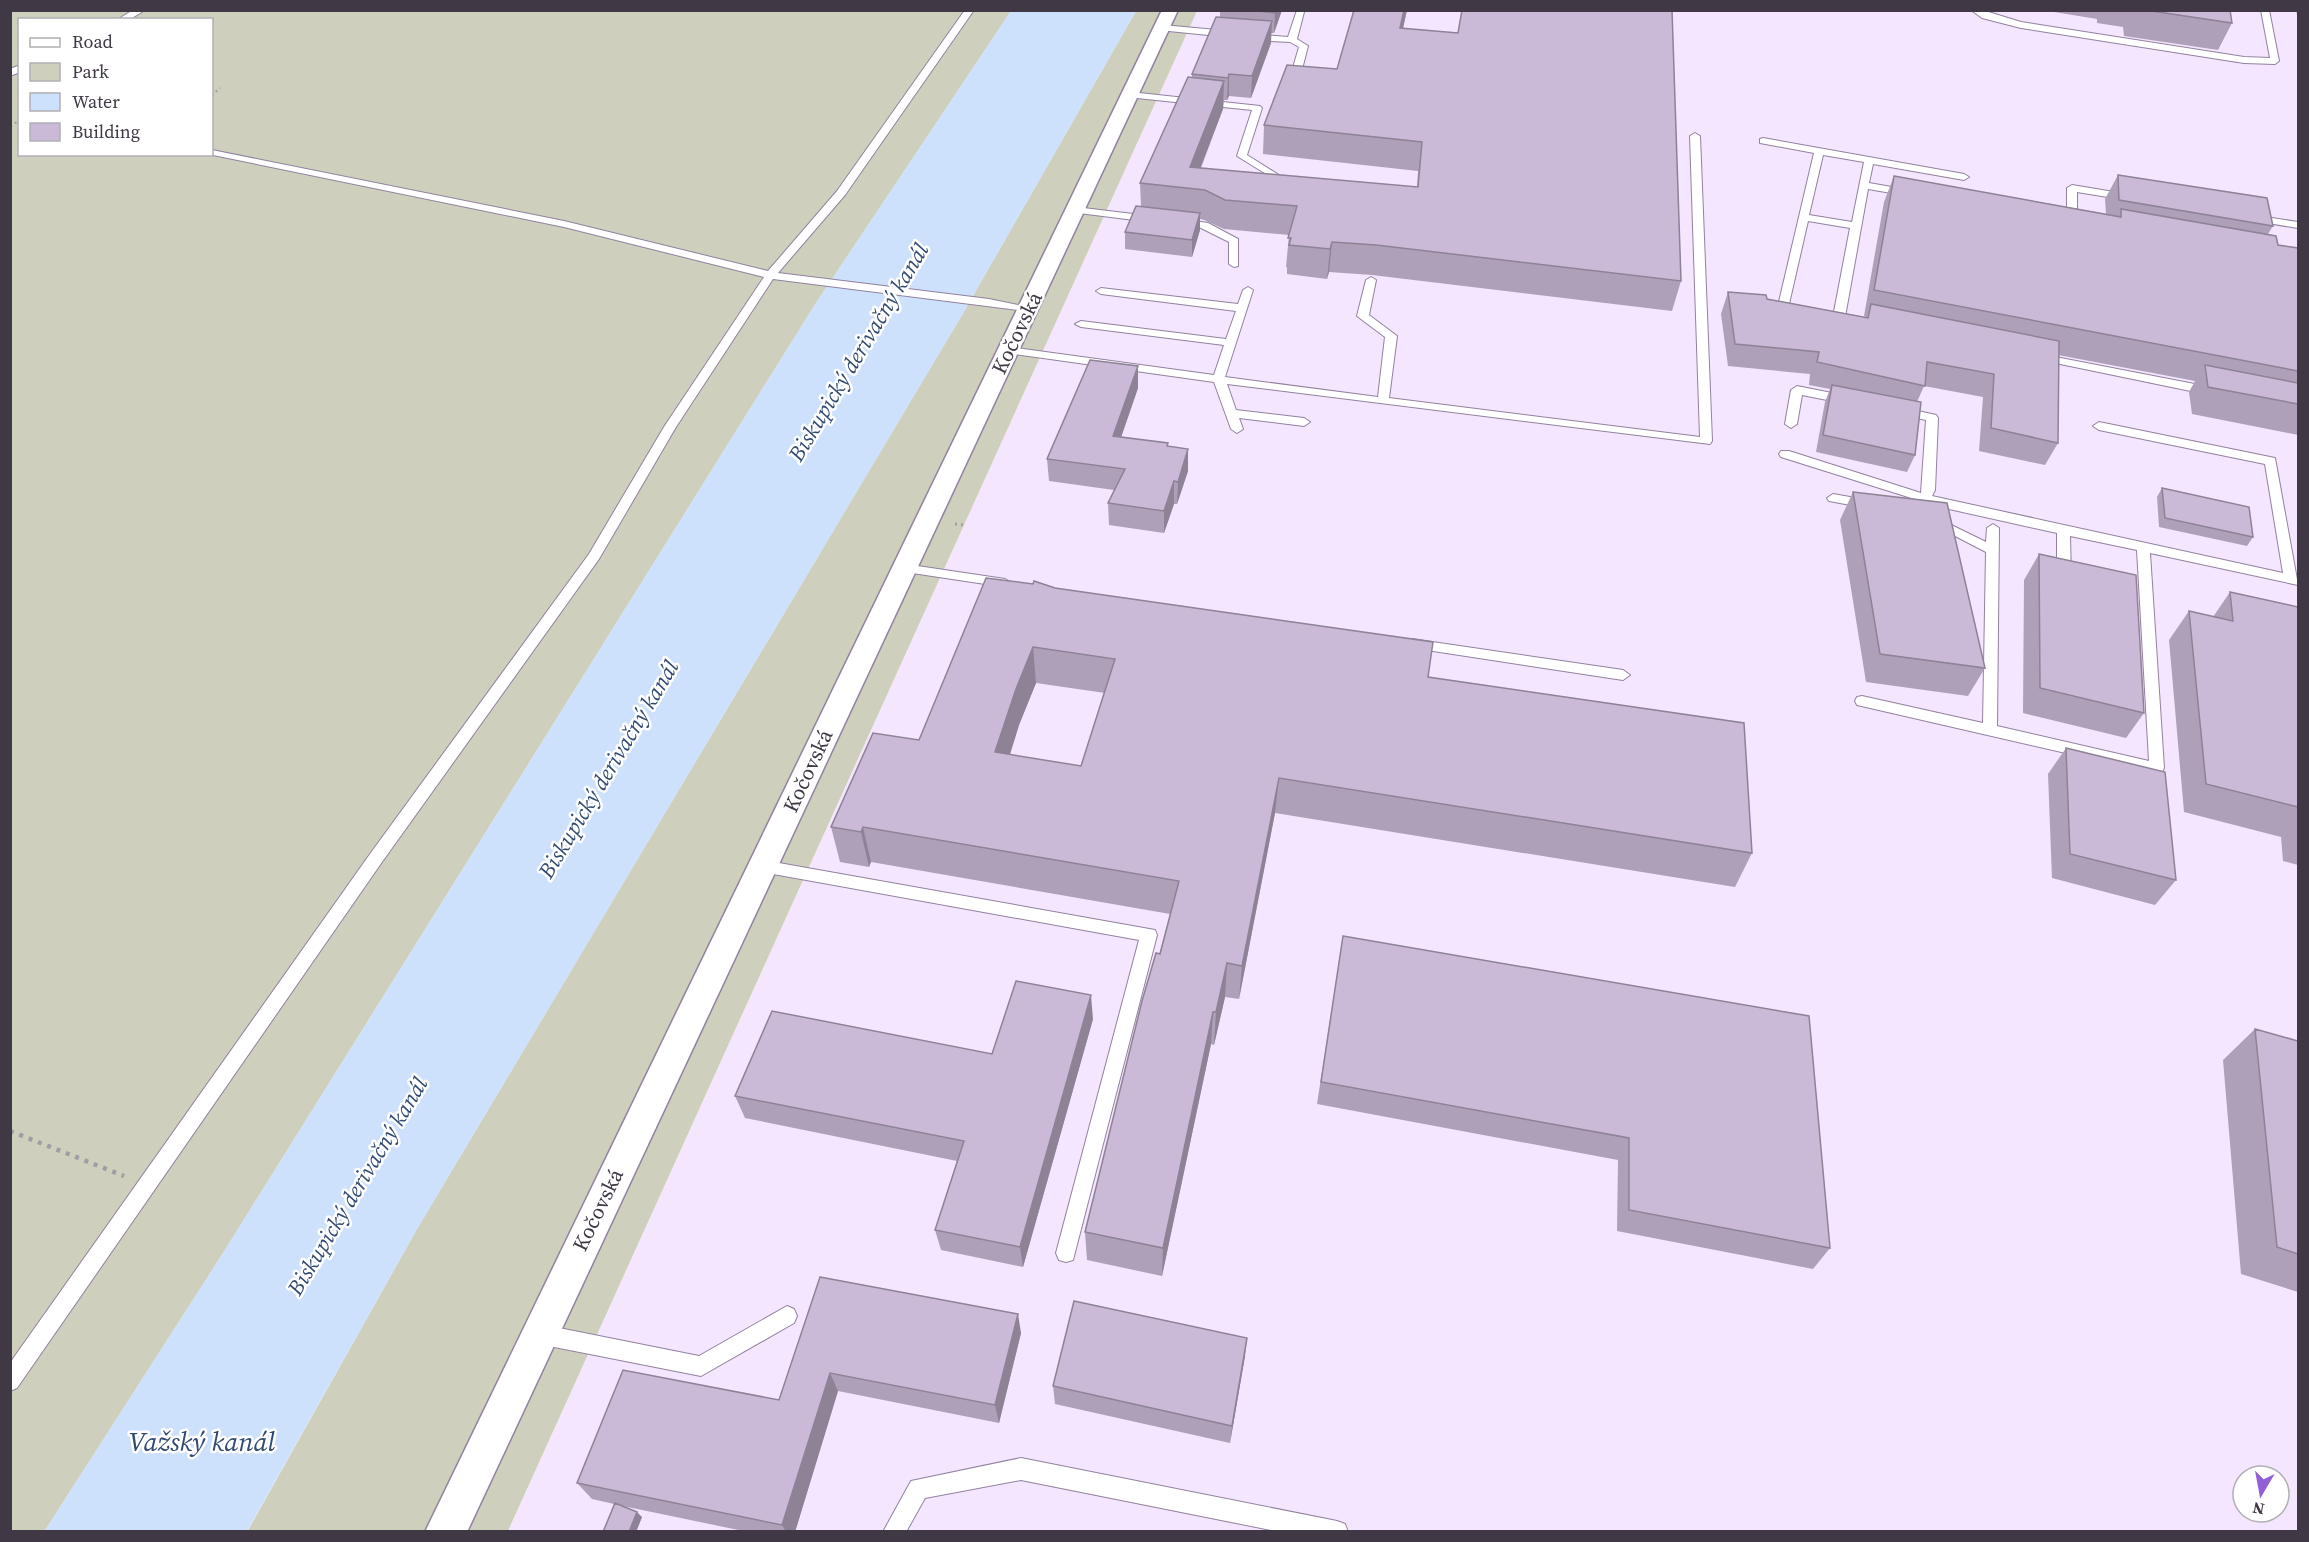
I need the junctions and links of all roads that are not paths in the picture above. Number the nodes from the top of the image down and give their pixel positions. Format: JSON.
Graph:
{"nodes":[{"id":1,"x":141,"y":10,"type":"edge"},
{"id":2,"x":970,"y":10,"type":"edge"},
{"id":3,"x":1170,"y":10,"type":"edge"},
{"id":4,"x":1975,"y":10,"type":"edge"},
{"id":5,"x":2265,"y":10,"type":"edge"},
{"id":6,"x":1300,"y":12,"type":"edge"},
{"id":7,"x":125,"y":18,"type":"edge"},
{"id":8,"x":1162,"y":28,"type":"junction"},
{"id":9,"x":1292,"y":40,"type":"junction"},
{"id":10,"x":1292,"y":86,"type":"edge"},
{"id":11,"x":1130,"y":95,"type":"junction"},
{"id":12,"x":1695,"y":136,"type":"dead end"},
{"id":13,"x":1763,"y":141,"type":"dead end"},
{"id":14,"x":1819,"y":151,"type":"junction"},
{"id":15,"x":213,"y":153,"type":"edge"},
{"id":16,"x":1869,"y":160,"type":"junction"},
{"id":17,"x":1274,"y":175,"type":"edge"},
{"id":18,"x":1964,"y":177,"type":"dead end"},
{"id":19,"x":1864,"y":185,"type":"junction"},
{"id":20,"x":1921,"y":195,"type":"edge"},
{"id":21,"x":2140,"y":199,"type":"edge"},
{"id":22,"x":1075,"y":210,"type":"junction"},
{"id":23,"x":2242,"y":216,"type":"edge"},
{"id":24,"x":1803,"y":217,"type":"junction"},
{"id":25,"x":1157,"y":220,"type":"edge"},
{"id":26,"x":1169,"y":221,"type":"edge"},
{"id":27,"x":2083,"y":225,"type":"edge"},
{"id":28,"x":2298,"y":225,"type":"edge"},
{"id":29,"x":1856,"y":226,"type":"junction"},
{"id":30,"x":1234,"y":264,"type":"dead end"},
{"id":31,"x":770,"y":275,"type":"junction"},
{"id":32,"x":1371,"y":280,"type":"dead end"},
{"id":33,"x":1248,"y":290,"type":"dead end"},
{"id":34,"x":1101,"y":291,"type":"dead end"},
{"id":35,"x":1242,"y":308,"type":"junction"},
{"id":36,"x":1029,"y":310,"type":"junction"},
{"id":37,"x":1805,"y":311,"type":"edge"},
{"id":38,"x":1839,"y":318,"type":"edge"},
{"id":39,"x":1081,"y":324,"type":"dead end"},
{"id":40,"x":1232,"y":343,"type":"junction"},
{"id":41,"x":1008,"y":350,"type":"junction"},
{"id":42,"x":2023,"y":353,"type":"edge"},
{"id":43,"x":1219,"y":379,"type":"junction"},
{"id":44,"x":2218,"y":392,"type":"edge"},
{"id":45,"x":1383,"y":400,"type":"junction"},
{"id":46,"x":1864,"y":404,"type":"edge"},
{"id":47,"x":1887,"y":408,"type":"edge"},
{"id":48,"x":1231,"y":413,"type":"junction"},
{"id":49,"x":1304,"y":422,"type":"dead end"},
{"id":50,"x":1791,"y":424,"type":"dead end"},
{"id":51,"x":2099,"y":426,"type":"dead end"},
{"id":52,"x":1236,"y":429,"type":"dead end"},
{"id":53,"x":1785,"y":454,"type":"dead end"},
{"id":54,"x":1833,"y":498,"type":"dead end"},
{"id":55,"x":1925,"y":498,"type":"junction"},
{"id":56,"x":1878,"y":506,"type":"edge"},
{"id":57,"x":1921,"y":516,"type":"edge"},
{"id":58,"x":1993,"y":528,"type":"dead end"},
{"id":59,"x":2062,"y":529,"type":"junction"},
{"id":60,"x":2143,"y":547,"type":"junction"},
{"id":61,"x":1993,"y":550,"type":"junction"},
{"id":62,"x":904,"y":568,"type":"junction"},
{"id":63,"x":2295,"y":580,"type":"edge"},
{"id":64,"x":2064,"y":581,"type":"edge"},
{"id":65,"x":1024,"y":586,"type":"edge"},
{"id":66,"x":1400,"y":642,"type":"edge"},
{"id":67,"x":1623,"y":675,"type":"dead end"},
{"id":68,"x":1862,"y":701,"type":"dead end"},
{"id":69,"x":1990,"y":730,"type":"junction"},
{"id":70,"x":762,"y":866,"type":"junction"},
{"id":71,"x":1066,"y":1253,"type":"dead end"},
{"id":72,"x":787,"y":1316,"type":"dead end"},
{"id":73,"x":539,"y":1334,"type":"junction"},
{"id":74,"x":10,"y":1381,"type":"edge"},
{"id":75,"x":1303,"y":1529,"type":"edge"},
{"id":76,"x":445,"y":1532,"type":"edge"},
{"id":77,"x":894,"y":1532,"type":"edge"},
{"id":78,"x":1337,"y":1532,"type":"edge"}],
"edges":[{"from":1,"to":7,"type":"lane"},
{"from":2,"to":31,"type":"lane"},
{"from":3,"to":8,"type":"street","name":"Kočovská"},
{"from":4,"to":5,"type":"lane"},
{"from":6,"to":9,"type":"lane"},
{"from":8,"to":9,"type":"lane"},
{"from":8,"to":11,"type":"street","name":"Kočovská"},
{"from":9,"to":10,"type":"lane"},
{"from":11,"to":17,"type":"lane"},
{"from":11,"to":22,"type":"street","name":"Kočovská"},
{"from":12,"to":45,"type":"lane"},
{"from":13,"to":14,"type":"lane"},
{"from":14,"to":16,"type":"lane"},
{"from":14,"to":24,"type":"lane"},
{"from":15,"to":31,"type":"lane"},
{"from":16,"to":18,"type":"lane"},
{"from":16,"to":19,"type":"lane"},
{"from":19,"to":20,"type":"lane"},
{"from":19,"to":29,"type":"lane"},
{"from":21,"to":27,"type":"lane"},
{"from":22,"to":25,"type":"lane"},
{"from":22,"to":36,"type":"street","name":"Kočovská"},
{"from":23,"to":28,"type":"lane"},
{"from":24,"to":29,"type":"lane"},
{"from":24,"to":37,"type":"lane"},
{"from":26,"to":30,"type":"lane"},
{"from":29,"to":38,"type":"lane"},
{"from":31,"to":36,"type":"lane"},
{"from":31,"to":74,"type":"lane"},
{"from":32,"to":45,"type":"lane"},
{"from":33,"to":35,"type":"lane"},
{"from":34,"to":35,"type":"lane"},
{"from":35,"to":40,"type":"lane"},
{"from":36,"to":41,"type":"street","name":"Kočovská"},
{"from":39,"to":40,"type":"lane"},
{"from":40,"to":43,"type":"lane"},
{"from":41,"to":43,"type":"lane"},
{"from":41,"to":62,"type":"street","name":"Kočovská"},
{"from":42,"to":44,"type":"lane"},
{"from":43,"to":45,"type":"lane"},
{"from":43,"to":48,"type":"lane"},
{"from":46,"to":50,"type":"lane"},
{"from":47,"to":55,"type":"lane"},
{"from":48,"to":49,"type":"lane"},
{"from":48,"to":52,"type":"lane"},
{"from":51,"to":63,"type":"lane"},
{"from":53,"to":55,"type":"lane"},
{"from":54,"to":56,"type":"lane"},
{"from":55,"to":59,"type":"lane"},
{"from":57,"to":61,"type":"lane"},
{"from":58,"to":61,"type":"lane"},
{"from":59,"to":60,"type":"lane"},
{"from":59,"to":64,"type":"lane"},
{"from":60,"to":63,"type":"lane"},
{"from":60,"to":69,"type":"lane"},
{"from":61,"to":69,"type":"lane"},
{"from":62,"to":65,"type":"lane"},
{"from":62,"to":70,"type":"street","name":"Kočovská"},
{"from":66,"to":67,"type":"lane"},
{"from":68,"to":69,"type":"lane"},
{"from":70,"to":71,"type":"lane"},
{"from":70,"to":73,"type":"street","name":"Kočovská"},
{"from":72,"to":73,"type":"lane"},
{"from":73,"to":76,"type":"street","name":"Kočovská"},
{"from":75,"to":77,"type":"lane"},
{"from":75,"to":78,"type":"lane"}]}
